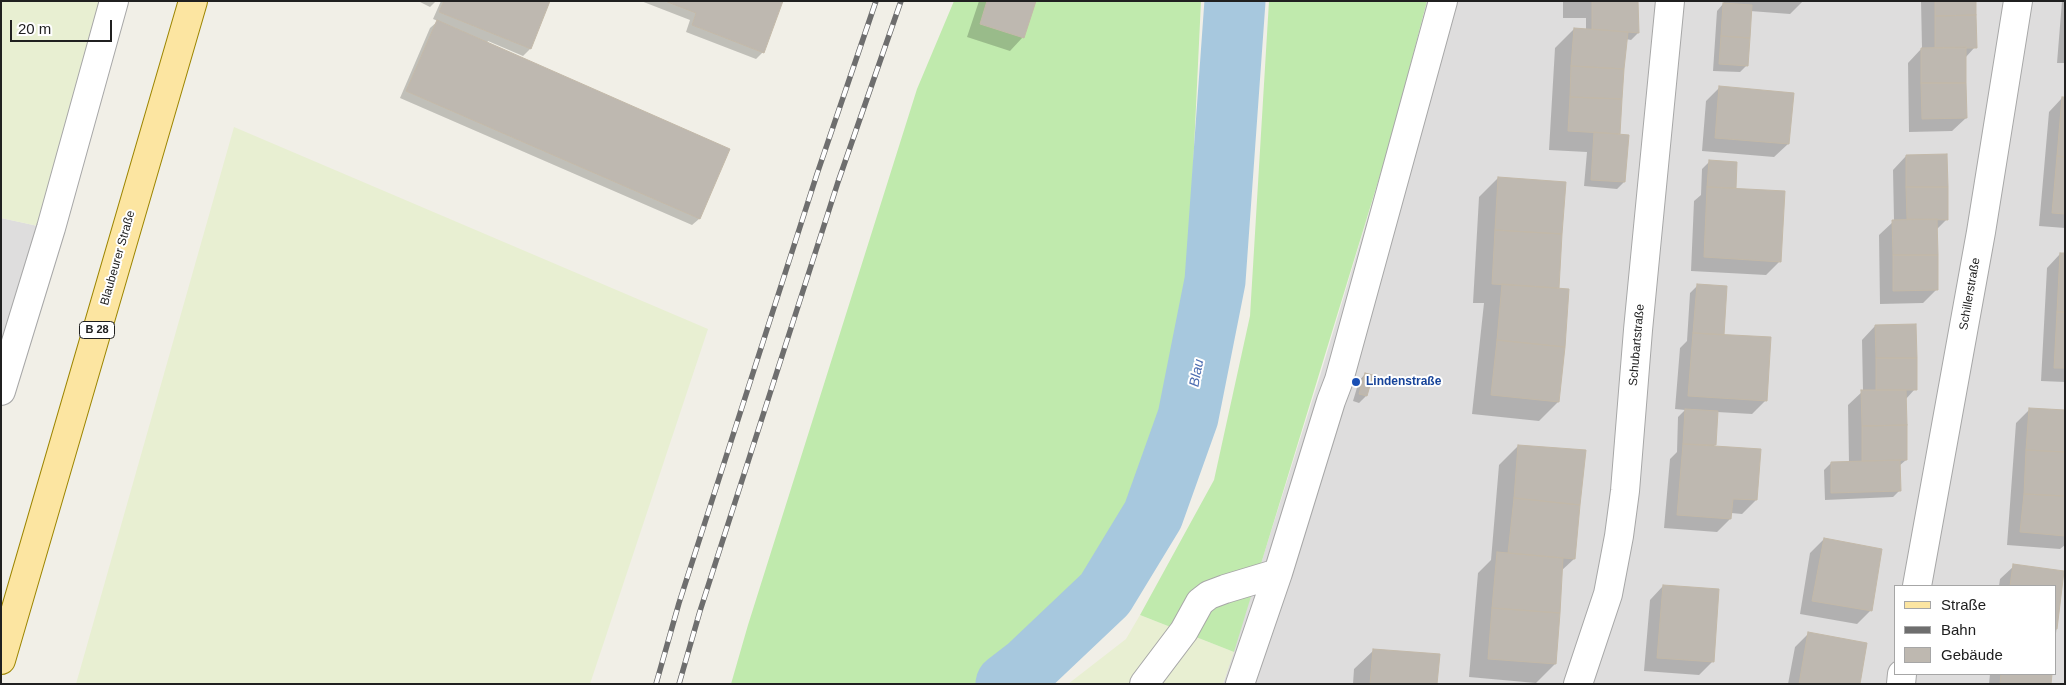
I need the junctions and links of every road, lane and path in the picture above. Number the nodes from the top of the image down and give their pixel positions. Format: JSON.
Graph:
{"nodes":[{"id":1,"x":114,"y":1,"type":"edge"},
{"id":2,"x":193,"y":1,"type":"edge"},
{"id":3,"x":1443,"y":1,"type":"edge"},
{"id":4,"x":1670,"y":1,"type":"edge"},
{"id":5,"x":2018,"y":1,"type":"edge"},
{"id":6,"x":1,"y":391,"type":"edge"},
{"id":7,"x":1278,"y":573,"type":"junction"},
{"id":8,"x":1917,"y":585,"type":"edge"},
{"id":9,"x":1,"y":660,"type":"edge"},
{"id":10,"x":1144,"y":684,"type":"edge"},
{"id":11,"x":1240,"y":684,"type":"edge"},
{"id":12,"x":1578,"y":684,"type":"edge"}],
"edges":[{"from":1,"to":6,"type":"street"},
{"from":2,"to":9,"type":"main road","name":"Blaubeurer Straße","number":"B 28"},
{"from":3,"to":7,"type":"street"},
{"from":4,"to":12,"type":"street","name":"Schubartstraße"},
{"from":5,"to":8,"type":"street","name":"Schillerstraße"},
{"from":7,"to":10,"type":"street"},
{"from":7,"to":11,"type":"street"}]}
